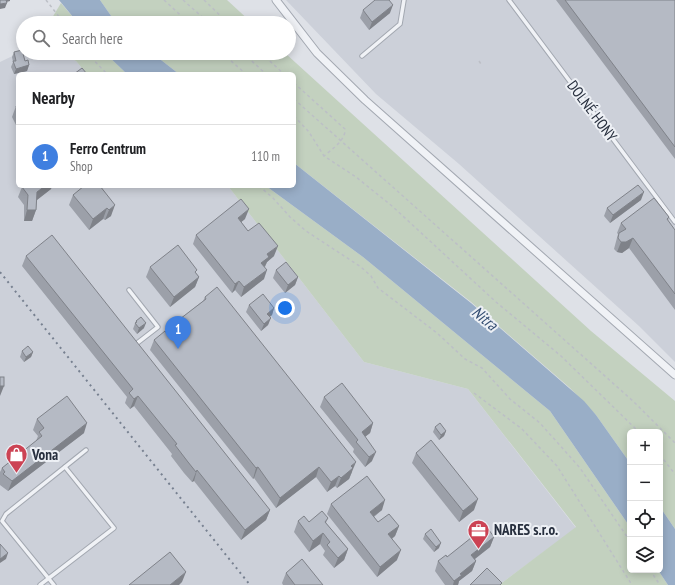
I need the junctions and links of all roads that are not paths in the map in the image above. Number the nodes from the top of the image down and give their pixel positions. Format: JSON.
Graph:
{"nodes":[{"id":1,"x":276,"y":0,"type":"edge"},
{"id":2,"x":404,"y":0,"type":"edge"},
{"id":3,"x":509,"y":0,"type":"edge"},
{"id":4,"x":288,"y":16,"type":"edge"},
{"id":5,"x":296,"y":26,"type":"edge"},
{"id":6,"x":362,"y":56,"type":"dead end"},
{"id":7,"x":675,"y":222,"type":"edge"},
{"id":8,"x":129,"y":290,"type":"dead end"},
{"id":9,"x":136,"y":344,"type":"edge"},
{"id":10,"x":675,"y":375,"type":"edge"},
{"id":11,"x":86,"y":450,"type":"dead end"},
{"id":12,"x":65,"y":466,"type":"junction"},
{"id":13,"x":48,"y":578,"type":"junction"},
{"id":14,"x":40,"y":585,"type":"edge"},
{"id":15,"x":54,"y":585,"type":"edge"}],
"edges":[{"from":1,"to":4,"type":"street"},
{"from":2,"to":6,"type":"lane"},
{"from":3,"to":7,"type":"lane","name":"DOLNÉ HONY"},
{"from":5,"to":10,"type":"street"},
{"from":8,"to":9,"type":"lane"},
{"from":11,"to":12,"type":"lane"},
{"from":12,"to":13,"type":"lane"},
{"from":12,"to":13,"type":"lane"},
{"from":13,"to":14,"type":"lane"},
{"from":13,"to":15,"type":"lane"}]}
